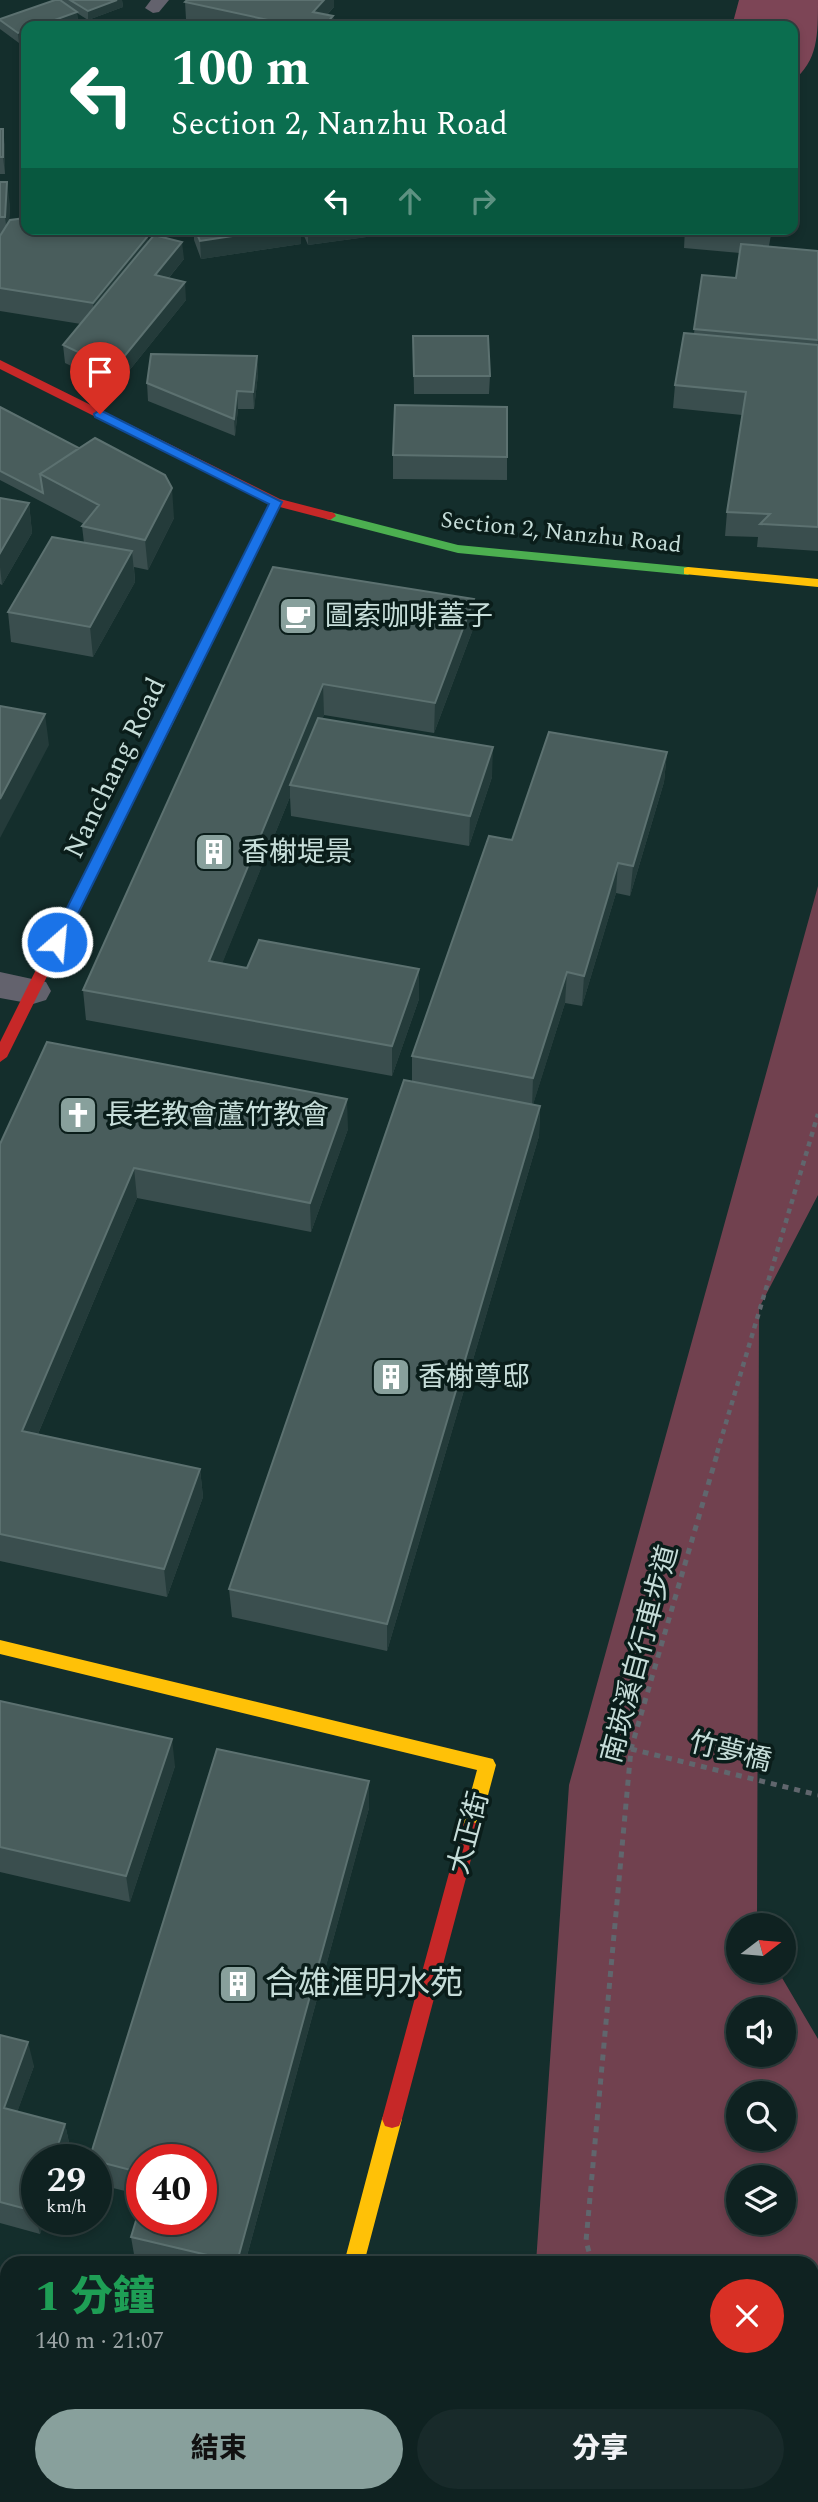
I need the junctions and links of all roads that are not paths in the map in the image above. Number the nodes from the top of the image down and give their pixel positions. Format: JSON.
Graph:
{"nodes":[{"id":1,"x":0,"y":364,"type":"edge"},
{"id":2,"x":276,"y":502,"type":"junction"},
{"id":3,"x":818,"y":583,"type":"edge"},
{"id":4,"x":16,"y":988,"type":"edge"},
{"id":5,"x":0,"y":1057,"type":"edge"},
{"id":6,"x":0,"y":1647,"type":"edge"},
{"id":7,"x":356,"y":2256,"type":"edge"}],
"edges":[{"from":1,"to":2,"type":"street","name":"Section 2, Nanzhu Road"},
{"from":2,"to":3,"type":"street","name":"Section 2, Nanzhu Road"},
{"from":2,"to":4,"type":"street","name":"Nanchang Road"},
{"from":4,"to":5,"type":"street","name":"Nanchang Road"},
{"from":6,"to":7,"type":"street","name":"大正街"}]}
